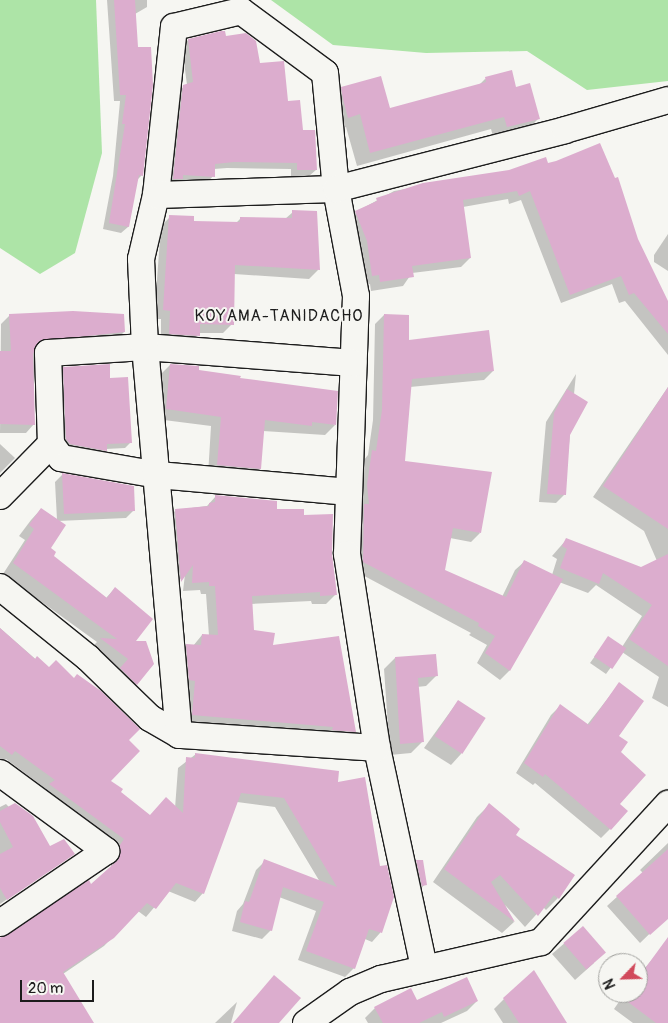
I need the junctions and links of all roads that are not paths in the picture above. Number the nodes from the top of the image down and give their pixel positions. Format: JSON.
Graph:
{"nodes":[{"id":1,"x":668,"y":100,"type":"edge"},
{"id":2,"x":336,"y":188,"type":"junction"},
{"id":3,"x":156,"y":195,"type":"junction"},
{"id":4,"x":145,"y":347,"type":"junction"},
{"id":5,"x":353,"y":363,"type":"junction"},
{"id":6,"x":51,"y":444,"type":"junction"},
{"id":7,"x":158,"y":475,"type":"junction"},
{"id":8,"x":349,"y":492,"type":"junction"},
{"id":9,"x":0,"y":496,"type":"edge"},
{"id":10,"x":0,"y":588,"type":"edge"},
{"id":11,"x":179,"y":735,"type":"junction"},
{"id":12,"x":377,"y":748,"type":"junction"},
{"id":13,"x":3,"y":779,"type":"edge"},
{"id":14,"x":668,"y":804,"type":"edge"},
{"id":15,"x":0,"y":923,"type":"edge"},
{"id":16,"x":424,"y":967,"type":"junction"},
{"id":17,"x":306,"y":1023,"type":"edge"}],
"edges":[{"from":1,"to":2,"type":"street"},
{"from":2,"to":3,"type":"street"},
{"from":2,"to":3,"type":"street"},
{"from":2,"to":5,"type":"street"},
{"from":3,"to":4,"type":"street"},
{"from":4,"to":5,"type":"street"},
{"from":4,"to":6,"type":"street"},
{"from":4,"to":7,"type":"street"},
{"from":5,"to":8,"type":"street"},
{"from":6,"to":7,"type":"street"},
{"from":6,"to":9,"type":"street"},
{"from":7,"to":8,"type":"street"},
{"from":7,"to":11,"type":"street"},
{"from":8,"to":12,"type":"street"},
{"from":10,"to":11,"type":"street"},
{"from":11,"to":12,"type":"street"},
{"from":12,"to":16,"type":"street"},
{"from":13,"to":15,"type":"street"},
{"from":14,"to":16,"type":"street"},
{"from":16,"to":17,"type":"street"}]}
